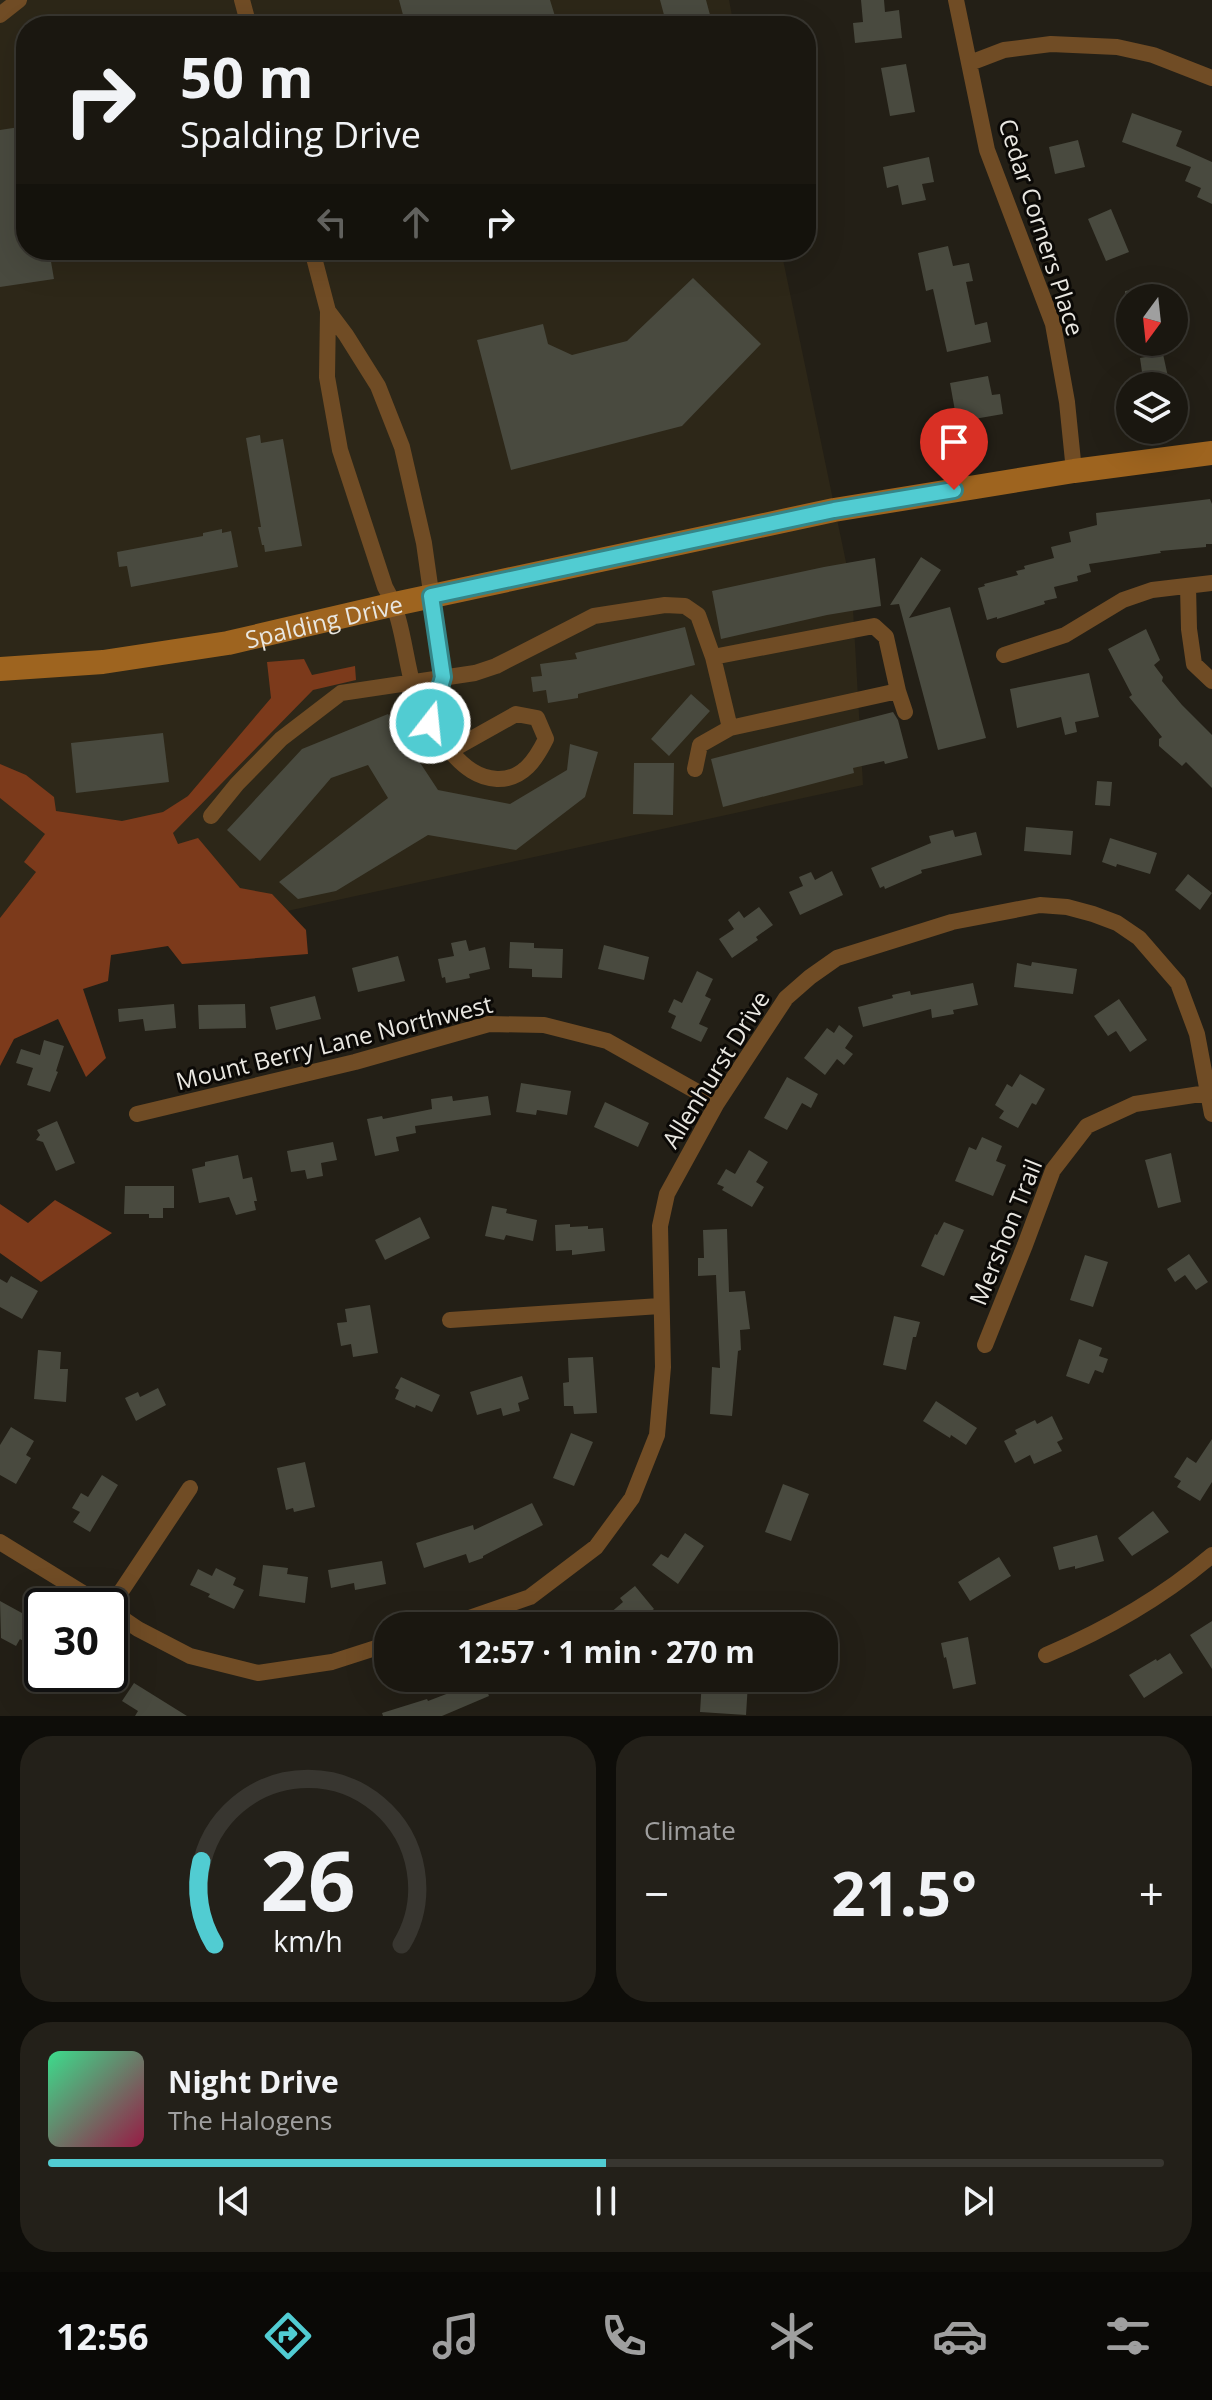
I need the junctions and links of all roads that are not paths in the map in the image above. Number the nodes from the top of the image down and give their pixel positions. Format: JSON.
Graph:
{"nodes":[{"id":1,"x":19,"y":0,"type":"edge"},
{"id":2,"x":956,"y":0,"type":"edge"},
{"id":3,"x":0,"y":15,"type":"edge"},
{"id":4,"x":970,"y":63,"type":"junction"},
{"id":5,"x":1212,"y":78,"type":"edge"},
{"id":6,"x":315,"y":260,"type":"edge"},
{"id":7,"x":328,"y":311,"type":"junction"},
{"id":8,"x":1212,"y":453,"type":"edge"},
{"id":9,"x":1074,"y":471,"type":"junction"},
{"id":10,"x":1212,"y":583,"type":"edge"},
{"id":11,"x":1188,"y":586,"type":"junction"},
{"id":12,"x":431,"y":596,"type":"junction"},
{"id":13,"x":395,"y":604,"type":"junction"},
{"id":14,"x":1004,"y":655,"type":"dead end"},
{"id":15,"x":713,"y":657,"type":"junction"},
{"id":16,"x":0,"y":669,"type":"edge"},
{"id":17,"x":443,"y":677,"type":"junction"},
{"id":18,"x":1212,"y":681,"type":"edge"},
{"id":19,"x":413,"y":683,"type":"junction"},
{"id":20,"x":898,"y":691,"type":"junction"},
{"id":21,"x":905,"y":712,"type":"dead end"},
{"id":22,"x":430,"y":723,"type":"junction"},
{"id":23,"x":730,"y":728,"type":"junction"},
{"id":24,"x":450,"y":751,"type":"junction"},
{"id":25,"x":695,"y":769,"type":"dead end"},
{"id":26,"x":211,"y":816,"type":"dead end"},
{"id":27,"x":1207,"y":1093,"type":"junction"},
{"id":28,"x":717,"y":1103,"type":"junction"},
{"id":29,"x":137,"y":1114,"type":"dead end"},
{"id":30,"x":1212,"y":1114,"type":"edge"},
{"id":31,"x":660,"y":1306,"type":"junction"},
{"id":32,"x":450,"y":1320,"type":"dead end"},
{"id":33,"x":985,"y":1345,"type":"dead end"},
{"id":34,"x":190,"y":1488,"type":"dead end"},
{"id":35,"x":0,"y":1542,"type":"edge"},
{"id":36,"x":1212,"y":1555,"type":"edge"},
{"id":37,"x":75,"y":1588,"type":"edge"},
{"id":38,"x":124,"y":1588,"type":"edge"},
{"id":39,"x":487,"y":1612,"type":"edge"},
{"id":40,"x":128,"y":1622,"type":"edge"},
{"id":41,"x":374,"y":1648,"type":"edge"},
{"id":42,"x":1046,"y":1655,"type":"dead end"}],
"edges":[{"from":1,"to":3,"type":"street"},
{"from":2,"to":4,"type":"street","name":"Cedar Corners Place"},
{"from":4,"to":5,"type":"street"},
{"from":4,"to":9,"type":"street","name":"Cedar Corners Place"},
{"from":6,"to":7,"type":"street"},
{"from":7,"to":12,"type":"street"},
{"from":7,"to":13,"type":"street"},
{"from":8,"to":9,"type":"main road","name":"Spalding Drive"},
{"from":9,"to":12,"type":"main road","name":"Spalding Drive"},
{"from":10,"to":11,"type":"street"},
{"from":11,"to":14,"type":"street"},
{"from":11,"to":18,"type":"street"},
{"from":12,"to":13,"type":"main road","name":"Spalding Drive"},
{"from":12,"to":17,"type":"street"},
{"from":13,"to":16,"type":"main road","name":"Spalding Drive"},
{"from":13,"to":19,"type":"street"},
{"from":15,"to":17,"type":"street"},
{"from":15,"to":20,"type":"street"},
{"from":15,"to":23,"type":"street"},
{"from":17,"to":19,"type":"street"},
{"from":17,"to":22,"type":"street"},
{"from":19,"to":22,"type":"street"},
{"from":19,"to":26,"type":"street"},
{"from":20,"to":21,"type":"street"},
{"from":20,"to":23,"type":"street"},
{"from":22,"to":24,"type":"street"},
{"from":23,"to":25,"type":"street"},
{"from":24,"to":24,"type":"street"},
{"from":27,"to":28,"type":"street","name":"Allenhurst Drive"},
{"from":27,"to":30,"type":"street","name":"Allenhurst Drive"},
{"from":27,"to":33,"type":"street","name":"Mershon Trail"},
{"from":28,"to":29,"type":"street","name":"Mount Berry Lane Northwest"},
{"from":28,"to":31,"type":"street","name":"Allenhurst Drive"},
{"from":31,"to":32,"type":"street"},
{"from":31,"to":39,"type":"street","name":"Allenhurst Drive"},
{"from":34,"to":38,"type":"street"},
{"from":35,"to":37,"type":"street"},
{"from":36,"to":42,"type":"street"},
{"from":40,"to":41,"type":"street"}]}
